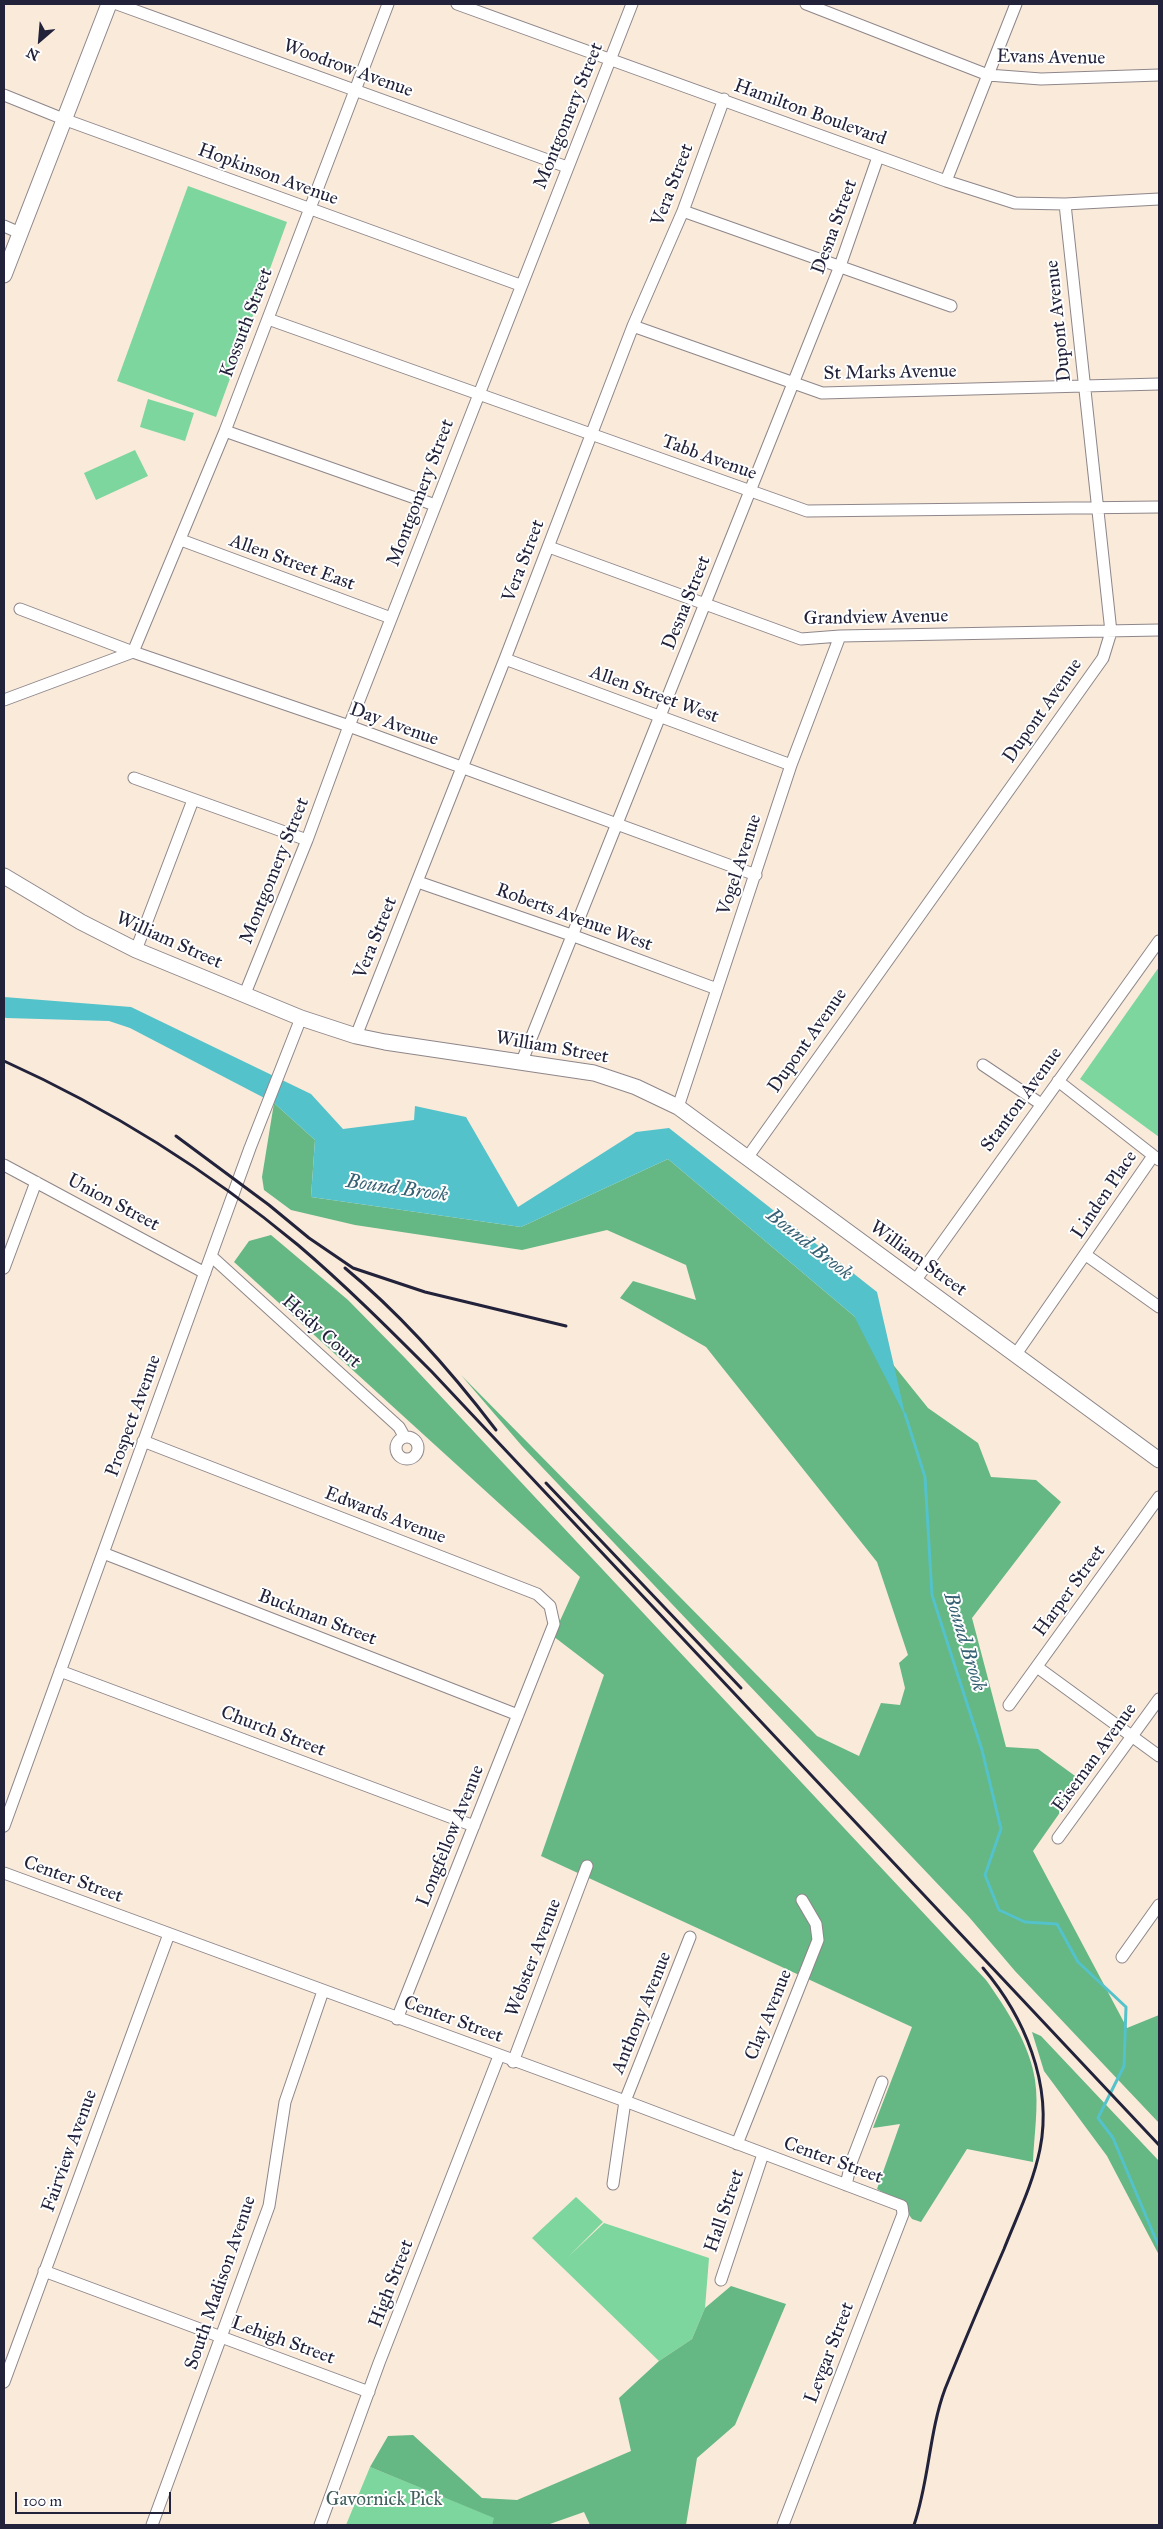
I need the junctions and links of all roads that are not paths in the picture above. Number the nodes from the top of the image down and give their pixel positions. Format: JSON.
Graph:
{"nodes":[{"id":1,"x":109,"y":4,"type":"edge"},
{"id":2,"x":117,"y":4,"type":"edge"},
{"id":3,"x":388,"y":4,"type":"edge"},
{"id":4,"x":457,"y":4,"type":"edge"},
{"id":5,"x":632,"y":4,"type":"edge"},
{"id":6,"x":806,"y":4,"type":"edge"},
{"id":7,"x":1016,"y":4,"type":"edge"},
{"id":8,"x":612,"y":61,"type":"junction"},
{"id":9,"x":988,"y":75,"type":"junction"},
{"id":10,"x":1159,"y":75,"type":"edge"},
{"id":11,"x":354,"y":90,"type":"junction"},
{"id":12,"x":4,"y":95,"type":"edge"},
{"id":13,"x":724,"y":99,"type":"junction"},
{"id":14,"x":64,"y":119,"type":"junction"},
{"id":15,"x":878,"y":157,"type":"junction"},
{"id":16,"x":566,"y":167,"type":"junction"},
{"id":17,"x":946,"y":182,"type":"junction"},
{"id":18,"x":1159,"y":199,"type":"edge"},
{"id":19,"x":1065,"y":204,"type":"junction"},
{"id":20,"x":309,"y":208,"type":"junction"},
{"id":21,"x":683,"y":211,"type":"junction"},
{"id":22,"x":4,"y":226,"type":"edge"},
{"id":23,"x":20,"y":232,"type":"junction"},
{"id":24,"x":840,"y":266,"type":"junction"},
{"id":25,"x":4,"y":275,"type":"edge"},
{"id":26,"x":520,"y":285,"type":"junction"},
{"id":27,"x":951,"y":306,"type":"dead end"},
{"id":28,"x":268,"y":319,"type":"junction"},
{"id":29,"x":633,"y":326,"type":"junction"},
{"id":30,"x":793,"y":384,"type":"junction"},
{"id":31,"x":1159,"y":384,"type":"edge"},
{"id":32,"x":1083,"y":386,"type":"junction"},
{"id":33,"x":478,"y":394,"type":"junction"},
{"id":34,"x":225,"y":431,"type":"junction"},
{"id":35,"x":592,"y":435,"type":"junction"},
{"id":36,"x":750,"y":491,"type":"junction"},
{"id":37,"x":435,"y":505,"type":"junction"},
{"id":38,"x":1159,"y":507,"type":"edge"},
{"id":39,"x":1097,"y":508,"type":"junction"},
{"id":40,"x":181,"y":540,"type":"junction"},
{"id":41,"x":549,"y":547,"type":"junction"},
{"id":42,"x":706,"y":603,"type":"junction"},
{"id":43,"x":20,"y":610,"type":"dead end"},
{"id":44,"x":391,"y":618,"type":"junction"},
{"id":45,"x":1159,"y":630,"type":"edge"},
{"id":46,"x":1111,"y":632,"type":"junction"},
{"id":47,"x":840,"y":636,"type":"junction"},
{"id":48,"x":133,"y":652,"type":"junction"},
{"id":49,"x":505,"y":658,"type":"junction"},
{"id":50,"x":4,"y":700,"type":"edge"},
{"id":51,"x":660,"y":716,"type":"junction"},
{"id":52,"x":349,"y":726,"type":"junction"},
{"id":53,"x":791,"y":765,"type":"junction"},
{"id":54,"x":462,"y":768,"type":"junction"},
{"id":55,"x":134,"y":778,"type":"dead end"},
{"id":56,"x":193,"y":800,"type":"junction"},
{"id":57,"x":617,"y":824,"type":"junction"},
{"id":58,"x":307,"y":840,"type":"junction"},
{"id":59,"x":756,"y":875,"type":"junction"},
{"id":60,"x":4,"y":876,"type":"edge"},
{"id":61,"x":418,"y":882,"type":"junction"},
{"id":62,"x":574,"y":936,"type":"junction"},
{"id":63,"x":1159,"y":941,"type":"edge"},
{"id":64,"x":136,"y":950,"type":"junction"},
{"id":65,"x":717,"y":989,"type":"junction"},
{"id":66,"x":244,"y":996,"type":"junction"},
{"id":67,"x":301,"y":1018,"type":"junction"},
{"id":68,"x":356,"y":1036,"type":"junction"},
{"id":69,"x":522,"y":1061,"type":"junction"},
{"id":70,"x":983,"y":1065,"type":"dead end"},
{"id":71,"x":1058,"y":1081,"type":"junction"},
{"id":72,"x":1041,"y":1104,"type":"junction"},
{"id":73,"x":678,"y":1107,"type":"junction"},
{"id":74,"x":747,"y":1158,"type":"junction"},
{"id":75,"x":1156,"y":1158,"type":"edge"},
{"id":76,"x":4,"y":1165,"type":"edge"},
{"id":77,"x":36,"y":1182,"type":"junction"},
{"id":78,"x":1086,"y":1255,"type":"junction"},
{"id":79,"x":211,"y":1256,"type":"junction"},
{"id":80,"x":4,"y":1268,"type":"edge"},
{"id":81,"x":204,"y":1273,"type":"junction"},
{"id":82,"x":915,"y":1281,"type":"junction"},
{"id":83,"x":1159,"y":1307,"type":"edge"},
{"id":84,"x":1016,"y":1354,"type":"junction"},
{"id":85,"x":404,"y":1436,"type":"dead end"},
{"id":86,"x":144,"y":1441,"type":"junction"},
{"id":87,"x":1159,"y":1460,"type":"edge"},
{"id":88,"x":1159,"y":1497,"type":"edge"},
{"id":89,"x":103,"y":1553,"type":"junction"},
{"id":90,"x":537,"y":1667,"type":"joint"},
{"id":91,"x":1037,"y":1667,"type":"junction"},
{"id":92,"x":60,"y":1671,"type":"junction"},
{"id":93,"x":1159,"y":1699,"type":"edge"},
{"id":94,"x":1009,"y":1705,"type":"dead end"},
{"id":95,"x":518,"y":1715,"type":"junction"},
{"id":96,"x":1133,"y":1736,"type":"junction"},
{"id":97,"x":1159,"y":1756,"type":"edge"},
{"id":98,"x":4,"y":1826,"type":"edge"},
{"id":99,"x":474,"y":1826,"type":"junction"},
{"id":100,"x":1058,"y":1838,"type":"dead end"},
{"id":101,"x":587,"y":1866,"type":"dead end"},
{"id":102,"x":4,"y":1873,"type":"edge"},
{"id":103,"x":802,"y":1900,"type":"dead end"},
{"id":104,"x":1159,"y":1905,"type":"edge"},
{"id":105,"x":169,"y":1934,"type":"junction"},
{"id":106,"x":690,"y":1937,"type":"dead end"},
{"id":107,"x":1122,"y":1957,"type":"dead end"},
{"id":108,"x":323,"y":1991,"type":"junction"},
{"id":109,"x":397,"y":2019,"type":"junction"},
{"id":110,"x":499,"y":2056,"type":"junction"},
{"id":111,"x":513,"y":2062,"type":"junction"},
{"id":112,"x":882,"y":2082,"type":"dead end"},
{"id":113,"x":625,"y":2101,"type":"junction"},
{"id":114,"x":737,"y":2144,"type":"junction"},
{"id":115,"x":763,"y":2154,"type":"junction"},
{"id":116,"x":613,"y":2184,"type":"dead end"},
{"id":117,"x":846,"y":2185,"type":"junction"},
{"id":118,"x":890,"y":2201,"type":"joint"},
{"id":119,"x":44,"y":2271,"type":"junction"},
{"id":120,"x":721,"y":2280,"type":"dead end"},
{"id":121,"x":220,"y":2337,"type":"junction"},
{"id":122,"x":4,"y":2382,"type":"edge"},
{"id":123,"x":370,"y":2392,"type":"junction"},
{"id":124,"x":152,"y":2525,"type":"edge"},
{"id":125,"x":320,"y":2525,"type":"edge"},
{"id":126,"x":783,"y":2525,"type":"edge"}],
"edges":[{"from":1,"to":14,"type":"main road"},
{"from":2,"to":11,"type":"street","name":"Woodrow Avenue"},
{"from":3,"to":11,"type":"street","name":"Kossuth Street"},
{"from":4,"to":8,"type":"street","name":"Hamilton Boulevard"},
{"from":5,"to":8,"type":"street","name":"Montgomery Street"},
{"from":6,"to":9,"type":"street","name":"Evans Avenue"},
{"from":7,"to":9,"type":"street"},
{"from":8,"to":13,"type":"street","name":"Hamilton Boulevard"},
{"from":8,"to":16,"type":"street","name":"Montgomery Street"},
{"from":9,"to":10,"type":"street","name":"Evans Avenue"},
{"from":9,"to":17,"type":"street"},
{"from":11,"to":16,"type":"street","name":"Woodrow Avenue"},
{"from":11,"to":20,"type":"street","name":"Kossuth Street"},
{"from":12,"to":14,"type":"street","name":"Hopkinson Avenue"},
{"from":13,"to":15,"type":"street","name":"Hamilton Boulevard"},
{"from":13,"to":21,"type":"street","name":"Vera Street"},
{"from":14,"to":20,"type":"street","name":"Hopkinson Avenue"},
{"from":14,"to":23,"type":"main road"},
{"from":15,"to":17,"type":"street","name":"Hamilton Boulevard"},
{"from":15,"to":24,"type":"street","name":"Desna Street"},
{"from":16,"to":26,"type":"street","name":"Montgomery Street"},
{"from":17,"to":19,"type":"street","name":"Hamilton Boulevard"},
{"from":18,"to":19,"type":"street","name":"Hamilton Boulevard"},
{"from":19,"to":32,"type":"street","name":"Dupont Avenue"},
{"from":20,"to":26,"type":"street","name":"Hopkinson Avenue"},
{"from":20,"to":28,"type":"street","name":"Kossuth Street"},
{"from":21,"to":24,"type":"street"},
{"from":21,"to":29,"type":"street","name":"Vera Street"},
{"from":22,"to":23,"type":"street"},
{"from":23,"to":25,"type":"main road"},
{"from":24,"to":27,"type":"street"},
{"from":24,"to":30,"type":"street","name":"Desna Street"},
{"from":26,"to":33,"type":"street","name":"Montgomery Street"},
{"from":28,"to":33,"type":"street","name":"Tabb Avenue"},
{"from":28,"to":34,"type":"street","name":"Kossuth Street"},
{"from":29,"to":30,"type":"street","name":"St Marks Avenue"},
{"from":29,"to":35,"type":"street","name":"Vera Street"},
{"from":30,"to":32,"type":"street","name":"St Marks Avenue"},
{"from":30,"to":36,"type":"street","name":"Desna Street"},
{"from":31,"to":32,"type":"street","name":"St Marks Avenue"},
{"from":32,"to":39,"type":"street","name":"Dupont Avenue"},
{"from":33,"to":35,"type":"street","name":"Tabb Avenue"},
{"from":33,"to":37,"type":"street","name":"Montgomery Street"},
{"from":34,"to":37,"type":"street"},
{"from":34,"to":40,"type":"street","name":"Kossuth Street"},
{"from":35,"to":36,"type":"street","name":"Tabb Avenue"},
{"from":35,"to":41,"type":"street","name":"Vera Street"},
{"from":36,"to":39,"type":"street","name":"Tabb Avenue"},
{"from":36,"to":42,"type":"street","name":"Desna Street"},
{"from":37,"to":44,"type":"street","name":"Montgomery Street"},
{"from":38,"to":39,"type":"street","name":"Tabb Avenue"},
{"from":39,"to":46,"type":"street","name":"Dupont Avenue"},
{"from":40,"to":44,"type":"street","name":"Allen Street East"},
{"from":40,"to":48,"type":"street","name":"Kossuth Street"},
{"from":41,"to":42,"type":"street","name":"Grandview Avenue"},
{"from":41,"to":49,"type":"street","name":"Vera Street"},
{"from":42,"to":47,"type":"street","name":"Grandview Avenue"},
{"from":42,"to":51,"type":"street","name":"Desna Street"},
{"from":43,"to":48,"type":"street","name":"Day Avenue"},
{"from":44,"to":52,"type":"street","name":"Montgomery Street"},
{"from":45,"to":46,"type":"street","name":"Grandview Avenue"},
{"from":46,"to":47,"type":"street","name":"Grandview Avenue"},
{"from":46,"to":74,"type":"street","name":"Dupont Avenue"},
{"from":47,"to":53,"type":"street","name":"Vogel Avenue"},
{"from":48,"to":50,"type":"street"},
{"from":48,"to":52,"type":"street","name":"Day Avenue"},
{"from":49,"to":51,"type":"street","name":"Allen Street West"},
{"from":49,"to":54,"type":"street","name":"Vera Street"},
{"from":51,"to":53,"type":"street","name":"Allen Street West"},
{"from":51,"to":57,"type":"street","name":"Desna Street"},
{"from":52,"to":54,"type":"street","name":"Day Avenue"},
{"from":52,"to":58,"type":"street","name":"Montgomery Street"},
{"from":53,"to":59,"type":"street","name":"Vogel Avenue"},
{"from":54,"to":57,"type":"street","name":"Day Avenue"},
{"from":54,"to":61,"type":"street","name":"Vera Street"},
{"from":55,"to":56,"type":"street"},
{"from":56,"to":58,"type":"street"},
{"from":56,"to":64,"type":"street"},
{"from":57,"to":59,"type":"street","name":"Day Avenue"},
{"from":57,"to":62,"type":"street","name":"Desna Street"},
{"from":58,"to":66,"type":"street","name":"Montgomery Street"},
{"from":59,"to":65,"type":"street","name":"Vogel Avenue"},
{"from":60,"to":64,"type":"main road","name":"William Street"},
{"from":61,"to":62,"type":"street","name":"Roberts Avenue West"},
{"from":61,"to":68,"type":"street","name":"Vera Street"},
{"from":62,"to":65,"type":"street","name":"Roberts Avenue West"},
{"from":62,"to":69,"type":"street","name":"Desna Street"},
{"from":63,"to":71,"type":"street","name":"Stanton Avenue"},
{"from":64,"to":66,"type":"main road","name":"William Street"},
{"from":65,"to":73,"type":"street","name":"Vogel Avenue"},
{"from":66,"to":67,"type":"main road","name":"William Street"},
{"from":67,"to":68,"type":"main road","name":"William Street"},
{"from":67,"to":79,"type":"street","name":"Prospect Avenue"},
{"from":68,"to":69,"type":"main road","name":"William Street"},
{"from":69,"to":73,"type":"main road","name":"William Street"},
{"from":70,"to":72,"type":"street"},
{"from":71,"to":72,"type":"street","name":"Stanton Avenue"},
{"from":71,"to":75,"type":"street","name":"Linden Place"},
{"from":72,"to":82,"type":"street","name":"Stanton Avenue"},
{"from":73,"to":74,"type":"main road","name":"William Street"},
{"from":74,"to":82,"type":"main road","name":"William Street"},
{"from":75,"to":78,"type":"street","name":"Linden Place"},
{"from":76,"to":77,"type":"street","name":"Union Street"},
{"from":77,"to":80,"type":"street"},
{"from":77,"to":81,"type":"street","name":"Union Street"},
{"from":78,"to":83,"type":"street"},
{"from":78,"to":84,"type":"street","name":"Linden Place"},
{"from":79,"to":81,"type":"street","name":"Prospect Avenue"},
{"from":79,"to":85,"type":"street","name":"Heidy Court"},
{"from":81,"to":86,"type":"street","name":"Prospect Avenue"},
{"from":82,"to":84,"type":"main road","name":"William Street"},
{"from":84,"to":87,"type":"main road","name":"William Street"},
{"from":86,"to":89,"type":"street","name":"Prospect Avenue"},
{"from":86,"to":90,"type":"street","name":"Edwards Avenue"},
{"from":88,"to":91,"type":"street","name":"Harper Street"},
{"from":89,"to":92,"type":"street","name":"Prospect Avenue"},
{"from":89,"to":95,"type":"street","name":"Buckman Street"},
{"from":90,"to":95,"type":"street","name":"Longfellow Avenue"},
{"from":91,"to":94,"type":"street","name":"Harper Street"},
{"from":91,"to":96,"type":"street"},
{"from":92,"to":98,"type":"street","name":"Prospect Avenue"},
{"from":92,"to":99,"type":"street","name":"Church Street"},
{"from":93,"to":96,"type":"street","name":"Eiseman Avenue"},
{"from":95,"to":99,"type":"street","name":"Longfellow Avenue"},
{"from":96,"to":97,"type":"street"},
{"from":96,"to":100,"type":"street","name":"Eiseman Avenue"},
{"from":99,"to":109,"type":"street","name":"Longfellow Avenue"},
{"from":101,"to":111,"type":"street","name":"Webster Avenue"},
{"from":102,"to":105,"type":"street","name":"Center Street"},
{"from":103,"to":114,"type":"street","name":"Clay Avenue"},
{"from":104,"to":107,"type":"street"},
{"from":105,"to":108,"type":"street","name":"Center Street"},
{"from":105,"to":119,"type":"street","name":"Fairview Avenue"},
{"from":106,"to":113,"type":"street","name":"Anthony Avenue"},
{"from":108,"to":109,"type":"street","name":"Center Street"},
{"from":108,"to":121,"type":"street","name":"South Madison Avenue"},
{"from":109,"to":110,"type":"street","name":"Center Street"},
{"from":110,"to":111,"type":"street","name":"Center Street"},
{"from":110,"to":123,"type":"street","name":"High Street"},
{"from":111,"to":113,"type":"street","name":"Center Street"},
{"from":112,"to":117,"type":"street"},
{"from":113,"to":114,"type":"street","name":"Center Street"},
{"from":113,"to":116,"type":"street","name":"Anthony Avenue"},
{"from":114,"to":115,"type":"street","name":"Center Street"},
{"from":115,"to":117,"type":"street","name":"Center Street"},
{"from":115,"to":120,"type":"street","name":"Hall Street"},
{"from":117,"to":118,"type":"street","name":"Center Street"},
{"from":118,"to":126,"type":"street","name":"Levgar Street"},
{"from":119,"to":121,"type":"street","name":"Lehigh Street"},
{"from":119,"to":122,"type":"street","name":"Fairview Avenue"},
{"from":121,"to":123,"type":"street","name":"Lehigh Street"},
{"from":121,"to":124,"type":"street","name":"South Madison Avenue"},
{"from":123,"to":125,"type":"street","name":"High Street"}]}
